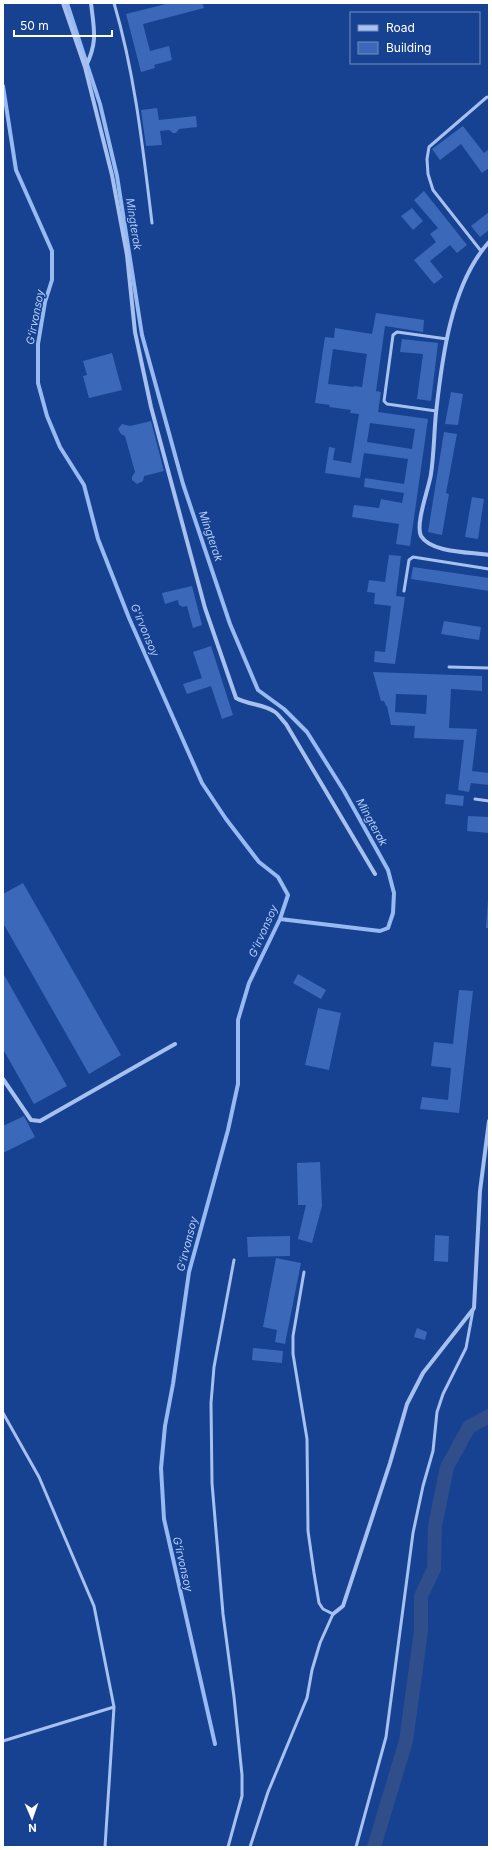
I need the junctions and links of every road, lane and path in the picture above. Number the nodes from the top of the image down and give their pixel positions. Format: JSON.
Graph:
{"nodes":[{"id":1,"x":63,"y":3,"type":"edge"},
{"id":2,"x":91,"y":3,"type":"edge"},
{"id":3,"x":114,"y":3,"type":"edge"},
{"id":4,"x":85,"y":67,"type":"junction"},
{"id":5,"x":487,"y":97,"type":"dead end"},
{"id":6,"x":152,"y":223,"type":"dead end"},
{"id":7,"x":489,"y":242,"type":"edge"},
{"id":8,"x":481,"y":251,"type":"junction"},
{"id":9,"x":447,"y":339,"type":"junction"},
{"id":10,"x":436,"y":411,"type":"junction"},
{"id":11,"x":489,"y":554,"type":"edge"},
{"id":12,"x":489,"y":569,"type":"edge"},
{"id":13,"x":404,"y":591,"type":"dead end"},
{"id":14,"x":448,"y":667,"type":"dead end"},
{"id":15,"x":489,"y":668,"type":"edge"},
{"id":16,"x":474,"y":799,"type":"dead end"},
{"id":17,"x":489,"y":800,"type":"edge"},
{"id":18,"x":375,"y":874,"type":"dead end"},
{"id":19,"x":175,"y":1044,"type":"dead end"},
{"id":20,"x":3,"y":1079,"type":"edge"},
{"id":21,"x":489,"y":1120,"type":"edge"},
{"id":22,"x":234,"y":1260,"type":"dead end"},
{"id":23,"x":304,"y":1272,"type":"dead end"},
{"id":24,"x":474,"y":1308,"type":"junction"},
{"id":25,"x":3,"y":1413,"type":"edge"},
{"id":26,"x":333,"y":1614,"type":"junction"},
{"id":27,"x":114,"y":1707,"type":"junction"},
{"id":28,"x":3,"y":1742,"type":"edge"},
{"id":29,"x":105,"y":1847,"type":"edge"},
{"id":30,"x":228,"y":1847,"type":"edge"},
{"id":31,"x":250,"y":1847,"type":"edge"},
{"id":32,"x":356,"y":1847,"type":"edge"}],
"edges":[{"from":1,"to":4,"type":"street"},
{"from":2,"to":4,"type":"street"},
{"from":3,"to":6,"type":"lane"},
{"from":4,"to":18,"type":"street"},
{"from":5,"to":8,"type":"lane"},
{"from":7,"to":8,"type":"street"},
{"from":8,"to":9,"type":"street"},
{"from":9,"to":10,"type":"street"},
{"from":9,"to":10,"type":"lane"},
{"from":10,"to":11,"type":"street"},
{"from":12,"to":13,"type":"lane"},
{"from":14,"to":15,"type":"lane"},
{"from":16,"to":17,"type":"lane"},
{"from":19,"to":20,"type":"street"},
{"from":21,"to":24,"type":"street"},
{"from":22,"to":30,"type":"lane"},
{"from":23,"to":26,"type":"lane"},
{"from":24,"to":26,"type":"street"},
{"from":24,"to":32,"type":"lane"},
{"from":25,"to":27,"type":"lane"},
{"from":26,"to":31,"type":"lane"},
{"from":27,"to":28,"type":"lane"},
{"from":27,"to":29,"type":"lane"}]}
